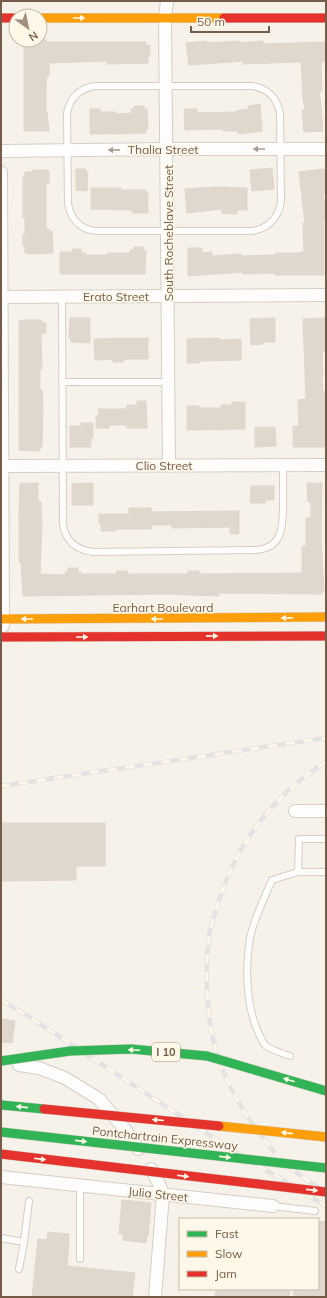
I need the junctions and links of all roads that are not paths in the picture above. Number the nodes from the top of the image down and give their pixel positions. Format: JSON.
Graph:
{"nodes":[{"id":1,"x":167,"y":1,"type":"edge"},
{"id":2,"x":48,"y":18,"type":"edge"},
{"id":3,"x":165,"y":18,"type":"junction"},
{"id":4,"x":326,"y":18,"type":"edge"},
{"id":5,"x":166,"y":86,"type":"junction"},
{"id":6,"x":167,"y":149,"type":"junction"},
{"id":7,"x":280,"y":149,"type":"junction"},
{"id":8,"x":66,"y":150,"type":"junction"},
{"id":9,"x":326,"y":150,"type":"edge"},
{"id":10,"x":1,"y":151,"type":"edge"},
{"id":11,"x":1,"y":172,"type":"edge"},
{"id":12,"x":168,"y":232,"type":"junction"},
{"id":13,"x":326,"y":295,"type":"edge"},
{"id":14,"x":62,"y":296,"type":"junction"},
{"id":15,"x":168,"y":296,"type":"junction"},
{"id":16,"x":1,"y":297,"type":"edge"},
{"id":17,"x":62,"y":382,"type":"junction"},
{"id":18,"x":169,"y":382,"type":"junction"},
{"id":19,"x":62,"y":465,"type":"junction"},
{"id":20,"x":169,"y":465,"type":"junction"},
{"id":21,"x":283,"y":465,"type":"junction"},
{"id":22,"x":326,"y":465,"type":"edge"},
{"id":23,"x":2,"y":466,"type":"edge"},
{"id":24,"x":326,"y":617,"type":"edge"},
{"id":25,"x":2,"y":619,"type":"edge"},
{"id":26,"x":172,"y":619,"type":"junction"},
{"id":27,"x":326,"y":636,"type":"edge"},
{"id":28,"x":2,"y":637,"type":"edge"},
{"id":29,"x":172,"y":637,"type":"junction"},
{"id":30,"x":295,"y":811,"type":"dead end"},
{"id":31,"x":326,"y":811,"type":"edge"},
{"id":32,"x":326,"y":839,"type":"edge"},
{"id":33,"x":298,"y":872,"type":"junction"},
{"id":34,"x":326,"y":872,"type":"edge"},
{"id":35,"x":290,"y":1056,"type":"dead end"},
{"id":36,"x":1,"y":1062,"type":"edge"},
{"id":37,"x":326,"y":1091,"type":"edge"},
{"id":38,"x":1,"y":1105,"type":"edge"},
{"id":39,"x":1,"y":1132,"type":"edge"},
{"id":40,"x":326,"y":1137,"type":"edge"},
{"id":41,"x":1,"y":1154,"type":"edge"},
{"id":42,"x":326,"y":1168,"type":"edge"},
{"id":43,"x":1,"y":1177,"type":"edge"},
{"id":44,"x":80,"y":1185,"type":"junction"},
{"id":45,"x":326,"y":1192,"type":"edge"},
{"id":46,"x":163,"y":1194,"type":"junction"},
{"id":47,"x":29,"y":1201,"type":"dead end"},
{"id":48,"x":273,"y":1206,"type":"joint"},
{"id":49,"x":316,"y":1211,"type":"dead end"},
{"id":50,"x":1,"y":1238,"type":"edge"},
{"id":51,"x":24,"y":1242,"type":"junction"},
{"id":52,"x":80,"y":1259,"type":"dead end"},
{"id":53,"x":19,"y":1269,"type":"dead end"},
{"id":54,"x":155,"y":1297,"type":"edge"}],
"edges":[{"from":1,"to":3,"type":"street","name":"South Rocheblave Street"},
{"from":2,"to":3,"type":"main road","one_way":true},
{"from":3,"to":4,"type":"main road"},
{"from":3,"to":5,"type":"street","name":"South Rocheblave Street"},
{"from":5,"to":6,"type":"street","name":"South Rocheblave Street"},
{"from":5,"to":7,"type":"lane"},
{"from":5,"to":8,"type":"lane"},
{"from":7,"to":6,"type":"street","name":"Thalia Street","one_way":true},
{"from":6,"to":8,"type":"street","name":"Thalia Street","one_way":true},
{"from":6,"to":12,"type":"street","name":"South Rocheblave Street"},
{"from":7,"to":9,"type":"street","name":"Thalia Street"},
{"from":7,"to":12,"type":"lane"},
{"from":8,"to":10,"type":"street","name":"Thalia Street"},
{"from":8,"to":12,"type":"lane"},
{"from":11,"to":16,"type":"street"},
{"from":12,"to":15,"type":"street","name":"South Rocheblave Street"},
{"from":13,"to":15,"type":"street","name":"Erato Street"},
{"from":14,"to":15,"type":"street","name":"Erato Street"},
{"from":14,"to":16,"type":"street","name":"Erato Street"},
{"from":14,"to":17,"type":"lane"},
{"from":15,"to":18,"type":"street","name":"South Rocheblave Street"},
{"from":16,"to":23,"type":"street"},
{"from":17,"to":18,"type":"lane"},
{"from":17,"to":19,"type":"lane"},
{"from":18,"to":20,"type":"street","name":"South Rocheblave Street"},
{"from":19,"to":20,"type":"street","name":"Clio Street"},
{"from":19,"to":21,"type":"lane"},
{"from":19,"to":23,"type":"street","name":"Clio Street"},
{"from":20,"to":21,"type":"street","name":"Clio Street"},
{"from":21,"to":22,"type":"street","name":"Clio Street"},
{"from":23,"to":25,"type":"street"},
{"from":24,"to":26,"type":"main road","name":"Earhart Boulevard","one_way":true},
{"from":26,"to":25,"type":"main road","name":"Earhart Boulevard","one_way":true},
{"from":25,"to":28,"type":"street"},
{"from":26,"to":29,"type":"main road"},
{"from":29,"to":27,"type":"main road","one_way":true},
{"from":28,"to":29,"type":"main road","one_way":true},
{"from":30,"to":31,"type":"street"},
{"from":32,"to":33,"type":"lane"},
{"from":33,"to":34,"type":"lane"},
{"from":33,"to":35,"type":"lane"},
{"from":37,"to":36,"type":"main road","number":"I 10","one_way":true,"bridge":true},
{"from":36,"to":46,"type":"street"},
{"from":40,"to":38,"type":"main road","name":"Pontchartrain Expressway","one_way":true,"bridge":true},
{"from":39,"to":42,"type":"main road","name":"Pontchartrain Expressway","one_way":true,"bridge":true},
{"from":41,"to":45,"type":"main road","one_way":true,"bridge":true},
{"from":43,"to":44,"type":"street","name":"Julia Street"},
{"from":44,"to":46,"type":"street","name":"Julia Street"},
{"from":44,"to":52,"type":"lane"},
{"from":46,"to":48,"type":"street","name":"Julia Street"},
{"from":46,"to":54,"type":"street"},
{"from":47,"to":51,"type":"lane"},
{"from":48,"to":49,"type":"lane","name":"Julia Street"},
{"from":50,"to":51,"type":"lane"},
{"from":51,"to":53,"type":"lane"}]}
